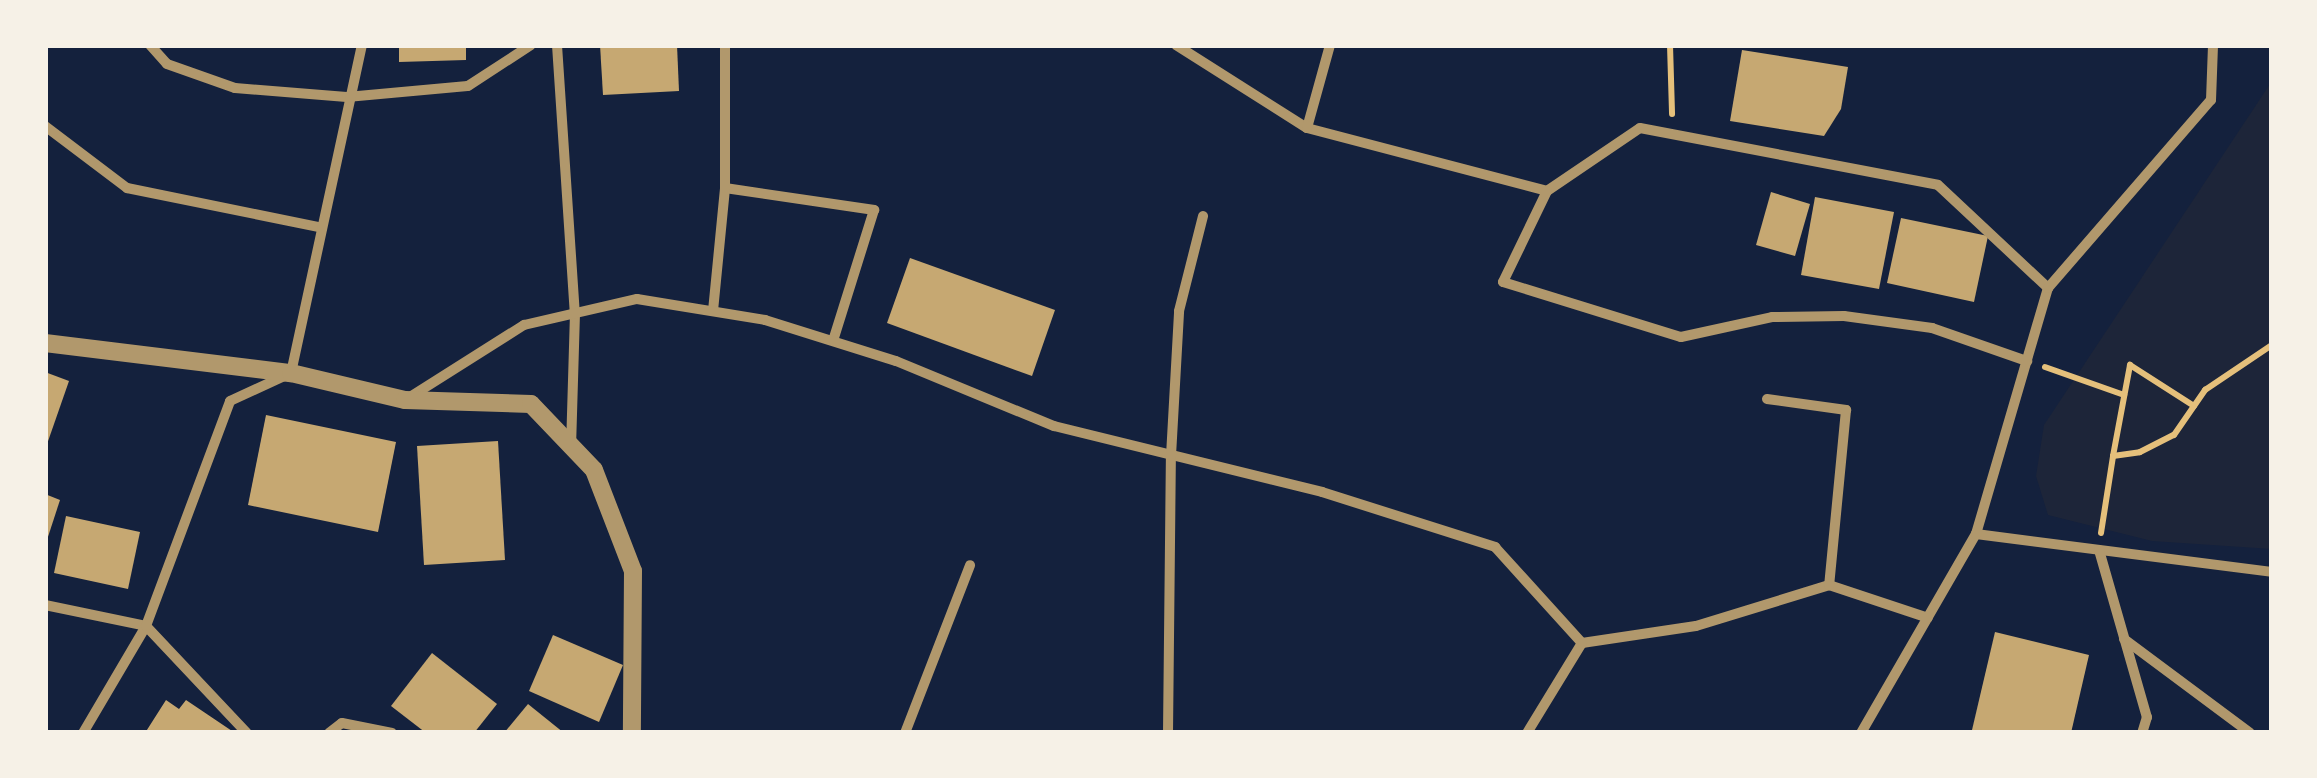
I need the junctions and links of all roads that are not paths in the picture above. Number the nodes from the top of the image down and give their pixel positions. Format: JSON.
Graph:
{"nodes":[{"id":1,"x":150,"y":45,"type":"edge"},
{"id":2,"x":362,"y":45,"type":"edge"},
{"id":3,"x":531,"y":45,"type":"edge"},
{"id":4,"x":557,"y":45,"type":"edge"},
{"id":5,"x":726,"y":45,"type":"edge"},
{"id":6,"x":1176,"y":45,"type":"edge"},
{"id":7,"x":1330,"y":45,"type":"edge"},
{"id":8,"x":2213,"y":45,"type":"edge"},
{"id":9,"x":347,"y":97,"type":"junction"},
{"id":10,"x":45,"y":126,"type":"edge"},
{"id":11,"x":1307,"y":128,"type":"junction"},
{"id":12,"x":725,"y":188,"type":"junction"},
{"id":13,"x":1547,"y":191,"type":"junction"},
{"id":14,"x":1203,"y":216,"type":"dead end"},
{"id":15,"x":319,"y":227,"type":"junction"},
{"id":16,"x":2048,"y":288,"type":"junction"},
{"id":17,"x":713,"y":311,"type":"junction"},
{"id":18,"x":575,"y":314,"type":"junction"},
{"id":19,"x":833,"y":341,"type":"junction"},
{"id":20,"x":45,"y":343,"type":"edge"},
{"id":21,"x":2027,"y":361,"type":"junction"},
{"id":22,"x":292,"y":374,"type":"junction"},
{"id":23,"x":1767,"y":399,"type":"dead end"},
{"id":24,"x":405,"y":400,"type":"junction"},
{"id":25,"x":571,"y":446,"type":"junction"},
{"id":26,"x":1171,"y":456,"type":"junction"},
{"id":27,"x":1976,"y":534,"type":"junction"},
{"id":28,"x":2099,"y":550,"type":"junction"},
{"id":29,"x":970,"y":565,"type":"dead end"},
{"id":30,"x":2272,"y":572,"type":"edge"},
{"id":31,"x":1829,"y":585,"type":"junction"},
{"id":32,"x":45,"y":605,"type":"edge"},
{"id":33,"x":1928,"y":618,"type":"junction"},
{"id":34,"x":146,"y":626,"type":"junction"},
{"id":35,"x":2124,"y":638,"type":"junction"},
{"id":36,"x":1582,"y":644,"type":"junction"},
{"id":37,"x":84,"y":733,"type":"edge"},
{"id":38,"x":247,"y":733,"type":"edge"},
{"id":39,"x":329,"y":733,"type":"edge"},
{"id":40,"x":392,"y":733,"type":"edge"},
{"id":41,"x":632,"y":733,"type":"edge"},
{"id":42,"x":905,"y":733,"type":"edge"},
{"id":43,"x":1168,"y":733,"type":"edge"},
{"id":44,"x":1527,"y":733,"type":"edge"},
{"id":45,"x":1861,"y":733,"type":"edge"},
{"id":46,"x":2142,"y":733,"type":"edge"},
{"id":47,"x":2250,"y":733,"type":"edge"}],
"edges":[{"from":1,"to":9,"type":"street"},
{"from":2,"to":9,"type":"street"},
{"from":3,"to":9,"type":"street"},
{"from":4,"to":18,"type":"street"},
{"from":5,"to":12,"type":"street"},
{"from":6,"to":11,"type":"street"},
{"from":7,"to":11,"type":"street"},
{"from":8,"to":16,"type":"street"},
{"from":9,"to":15,"type":"street"},
{"from":10,"to":15,"type":"street"},
{"from":11,"to":13,"type":"street"},
{"from":12,"to":17,"type":"street"},
{"from":12,"to":19,"type":"street"},
{"from":13,"to":16,"type":"street"},
{"from":13,"to":21,"type":"street"},
{"from":14,"to":26,"type":"street"},
{"from":15,"to":22,"type":"street"},
{"from":16,"to":21,"type":"street"},
{"from":17,"to":18,"type":"street"},
{"from":17,"to":19,"type":"street"},
{"from":18,"to":24,"type":"street"},
{"from":18,"to":25,"type":"street"},
{"from":19,"to":26,"type":"street"},
{"from":20,"to":22,"type":"street"},
{"from":21,"to":27,"type":"street"},
{"from":22,"to":24,"type":"street"},
{"from":22,"to":34,"type":"street"},
{"from":23,"to":31,"type":"street"},
{"from":24,"to":25,"type":"street"},
{"from":25,"to":41,"type":"street"},
{"from":26,"to":36,"type":"street"},
{"from":26,"to":43,"type":"street"},
{"from":27,"to":28,"type":"street"},
{"from":27,"to":33,"type":"street"},
{"from":28,"to":30,"type":"street"},
{"from":28,"to":35,"type":"street"},
{"from":29,"to":42,"type":"street"},
{"from":31,"to":33,"type":"street"},
{"from":31,"to":36,"type":"street"},
{"from":32,"to":34,"type":"street"},
{"from":33,"to":45,"type":"street"},
{"from":34,"to":37,"type":"street"},
{"from":34,"to":38,"type":"street"},
{"from":35,"to":46,"type":"street"},
{"from":35,"to":47,"type":"street"},
{"from":36,"to":44,"type":"street"},
{"from":39,"to":40,"type":"street"}]}
